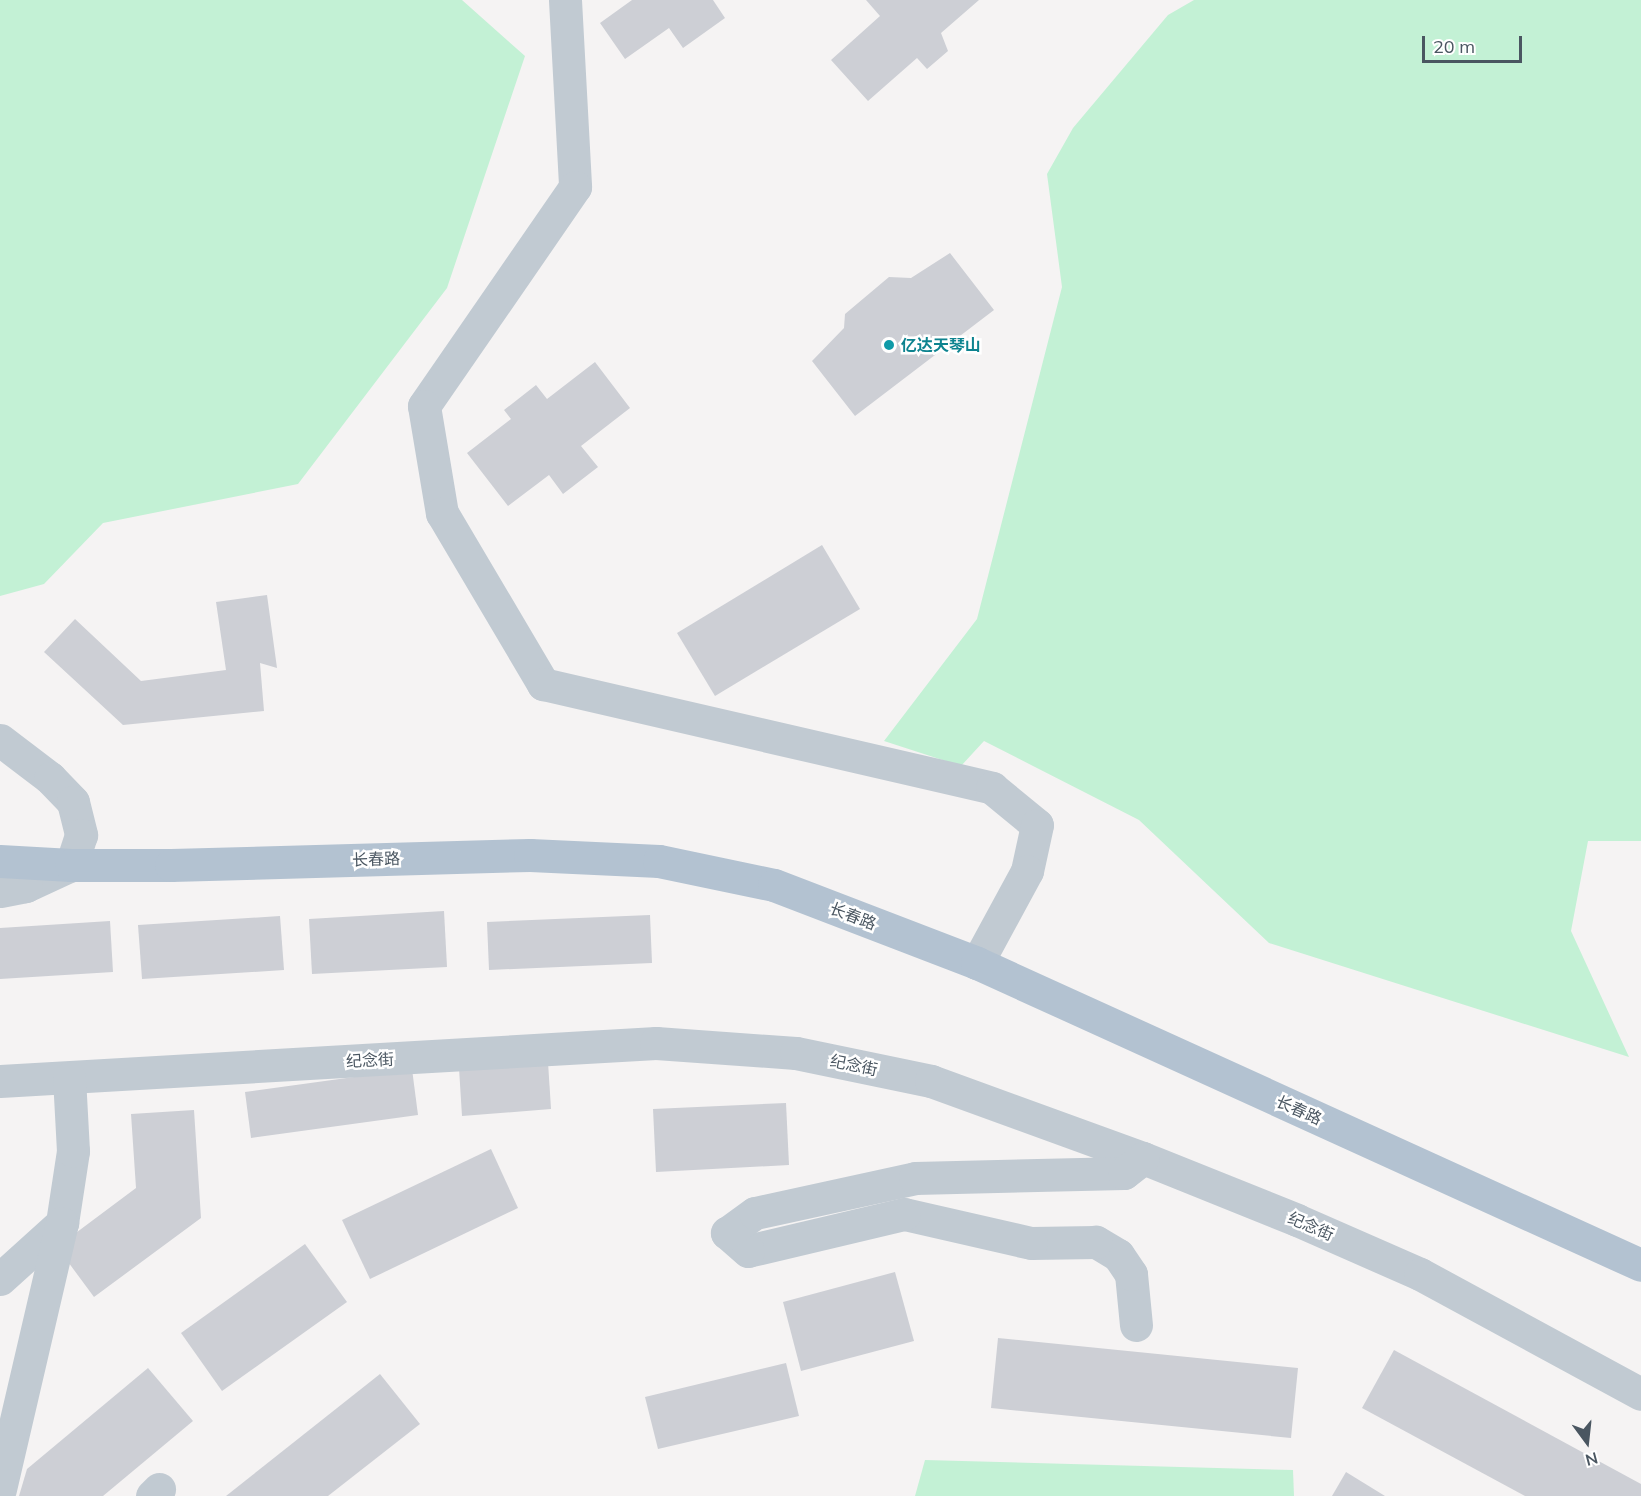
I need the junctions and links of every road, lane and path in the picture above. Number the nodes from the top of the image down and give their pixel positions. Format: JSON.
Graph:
{"nodes":[{"id":1,"x":565,"y":0,"type":"edge"},
{"id":2,"x":0,"y":740,"type":"edge"},
{"id":3,"x":0,"y":861,"type":"edge"},
{"id":4,"x":71,"y":865,"type":"junction"},
{"id":5,"x":0,"y":891,"type":"edge"},
{"id":6,"x":977,"y":963,"type":"junction"},
{"id":7,"x":69,"y":1078,"type":"junction"},
{"id":8,"x":0,"y":1080,"type":"edge"},
{"id":9,"x":1143,"y":1158,"type":"junction"},
{"id":10,"x":62,"y":1223,"type":"junction"},
{"id":11,"x":1641,"y":1265,"type":"edge"},
{"id":12,"x":0,"y":1279,"type":"edge"},
{"id":13,"x":1137,"y":1325,"type":"dead end"},
{"id":14,"x":1641,"y":1394,"type":"edge"},
{"id":15,"x":0,"y":1489,"type":"edge"}],
"edges":[{"from":1,"to":6,"type":"street"},
{"from":2,"to":4,"type":"street"},
{"from":3,"to":4,"type":"main road","name":"长春路"},
{"from":4,"to":5,"type":"street"},
{"from":4,"to":6,"type":"main road","name":"长春路"},
{"from":6,"to":11,"type":"main road","name":"长春路"},
{"from":7,"to":8,"type":"street","name":"纪念街"},
{"from":7,"to":9,"type":"street","name":"纪念街"},
{"from":7,"to":10,"type":"street"},
{"from":9,"to":13,"type":"street"},
{"from":9,"to":14,"type":"street","name":"纪念街"},
{"from":10,"to":12,"type":"street"},
{"from":10,"to":15,"type":"street"}]}
